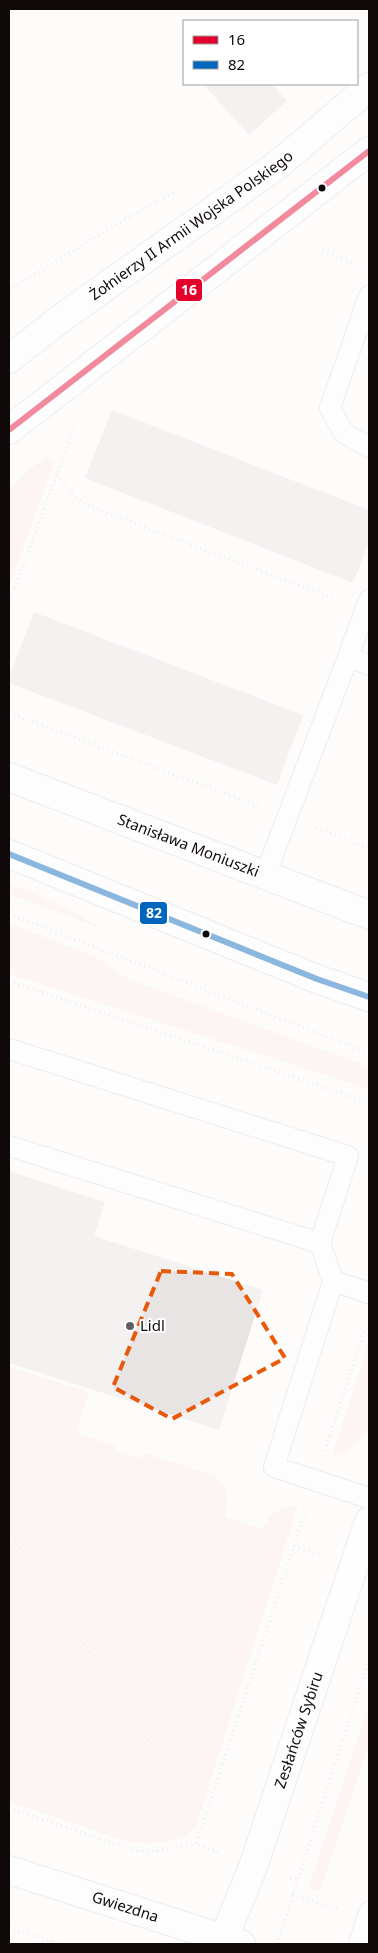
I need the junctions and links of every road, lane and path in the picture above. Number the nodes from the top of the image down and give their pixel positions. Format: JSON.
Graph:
{"nodes":[{"id":1,"x":369,"y":87,"type":"edge"},
{"id":2,"x":369,"y":151,"type":"edge"},
{"id":3,"x":178,"y":190,"type":"dead end"},
{"id":4,"x":323,"y":250,"type":"dead end"},
{"id":5,"x":362,"y":267,"type":"dead end"},
{"id":6,"x":9,"y":290,"type":"edge"},
{"id":7,"x":369,"y":296,"type":"edge"},
{"id":8,"x":66,"y":314,"type":"junction"},
{"id":9,"x":9,"y":336,"type":"edge"},
{"id":10,"x":9,"y":358,"type":"edge"},
{"id":11,"x":74,"y":428,"type":"dead end"},
{"id":12,"x":9,"y":430,"type":"edge"},
{"id":13,"x":369,"y":447,"type":"edge"},
{"id":14,"x":57,"y":474,"type":"junction"},
{"id":15,"x":9,"y":603,"type":"edge"},
{"id":16,"x":367,"y":605,"type":"edge"},
{"id":17,"x":348,"y":657,"type":"junction"},
{"id":18,"x":369,"y":665,"type":"edge"},
{"id":19,"x":9,"y":713,"type":"edge"},
{"id":20,"x":9,"y":777,"type":"edge"},
{"id":21,"x":288,"y":817,"type":"junction"},
{"id":22,"x":369,"y":848,"type":"edge"},
{"id":23,"x":9,"y":854,"type":"edge"},
{"id":24,"x":265,"y":876,"type":"junction"},
{"id":25,"x":9,"y":914,"type":"edge"},
{"id":26,"x":369,"y":915,"type":"edge"},
{"id":27,"x":9,"y":981,"type":"edge"},
{"id":28,"x":369,"y":997,"type":"edge"},
{"id":29,"x":9,"y":1049,"type":"edge"},
{"id":30,"x":369,"y":1053,"type":"edge"},
{"id":31,"x":369,"y":1103,"type":"edge"},
{"id":32,"x":9,"y":1146,"type":"edge"},
{"id":33,"x":320,"y":1243,"type":"junction"},
{"id":34,"x":333,"y":1282,"type":"junction"},
{"id":35,"x":369,"y":1293,"type":"edge"},
{"id":36,"x":369,"y":1326,"type":"edge"},
{"id":37,"x":315,"y":1481,"type":"junction"},
{"id":38,"x":369,"y":1498,"type":"edge"},
{"id":39,"x":369,"y":1521,"type":"edge"},
{"id":40,"x":9,"y":1531,"type":"edge"},
{"id":41,"x":369,"y":1658,"type":"edge"},
{"id":42,"x":9,"y":1808,"type":"edge"},
{"id":43,"x":206,"y":1813,"type":"junction"},
{"id":44,"x":196,"y":1844,"type":"junction"},
{"id":45,"x":253,"y":1867,"type":"junction"},
{"id":46,"x":9,"y":1870,"type":"edge"},
{"id":47,"x":298,"y":1879,"type":"junction"},
{"id":48,"x":293,"y":1894,"type":"junction"},
{"id":49,"x":368,"y":1915,"type":"edge"},
{"id":50,"x":9,"y":1927,"type":"edge"},
{"id":51,"x":233,"y":1941,"type":"edge"},
{"id":52,"x":60,"y":1944,"type":"edge"},
{"id":53,"x":277,"y":1944,"type":"edge"},
{"id":54,"x":359,"y":1944,"type":"edge"}],
"edges":[{"from":1,"to":8,"type":"street","name":"Żołnierzy II Armii Wojska Polskiego"},
{"from":2,"to":12,"type":"street"},
{"from":3,"to":6,"type":"path"},
{"from":4,"to":5,"type":"path"},
{"from":7,"to":13,"type":"lane"},
{"from":8,"to":9,"type":"street"},
{"from":8,"to":10,"type":"street","name":"Żołnierzy II Armii Wojska Polskiego"},
{"from":11,"to":14,"type":"path"},
{"from":14,"to":15,"type":"path"},
{"from":14,"to":16,"type":"path"},
{"from":16,"to":17,"type":"lane"},
{"from":17,"to":18,"type":"lane"},
{"from":17,"to":21,"type":"lane"},
{"from":19,"to":21,"type":"path"},
{"from":20,"to":24,"type":"street","name":"Stanisława Moniuszki"},
{"from":21,"to":22,"type":"path"},
{"from":21,"to":24,"type":"lane"},
{"from":23,"to":28,"type":"street"},
{"from":24,"to":26,"type":"street","name":"Stanisława Moniuszki"},
{"from":25,"to":30,"type":"path"},
{"from":27,"to":31,"type":"path"},
{"from":29,"to":33,"type":"lane"},
{"from":32,"to":33,"type":"lane"},
{"from":33,"to":34,"type":"lane"},
{"from":34,"to":35,"type":"lane"},
{"from":34,"to":37,"type":"lane"},
{"from":36,"to":37,"type":"path"},
{"from":37,"to":38,"type":"lane"},
{"from":37,"to":43,"type":"path"},
{"from":39,"to":45,"type":"street","name":"Zesłańców Sybiru"},
{"from":40,"to":43,"type":"path"},
{"from":41,"to":47,"type":"path"},
{"from":42,"to":44,"type":"path"},
{"from":43,"to":44,"type":"path"},
{"from":44,"to":45,"type":"path"},
{"from":45,"to":47,"type":"path"},
{"from":45,"to":51,"type":"street","name":"Zesłańców Sybiru"},
{"from":46,"to":51,"type":"street","name":"Gwiezdna"},
{"from":47,"to":48,"type":"path"},
{"from":48,"to":49,"type":"path"},
{"from":48,"to":53,"type":"path"},
{"from":49,"to":54,"type":"lane"},
{"from":50,"to":52,"type":"path"}]}
